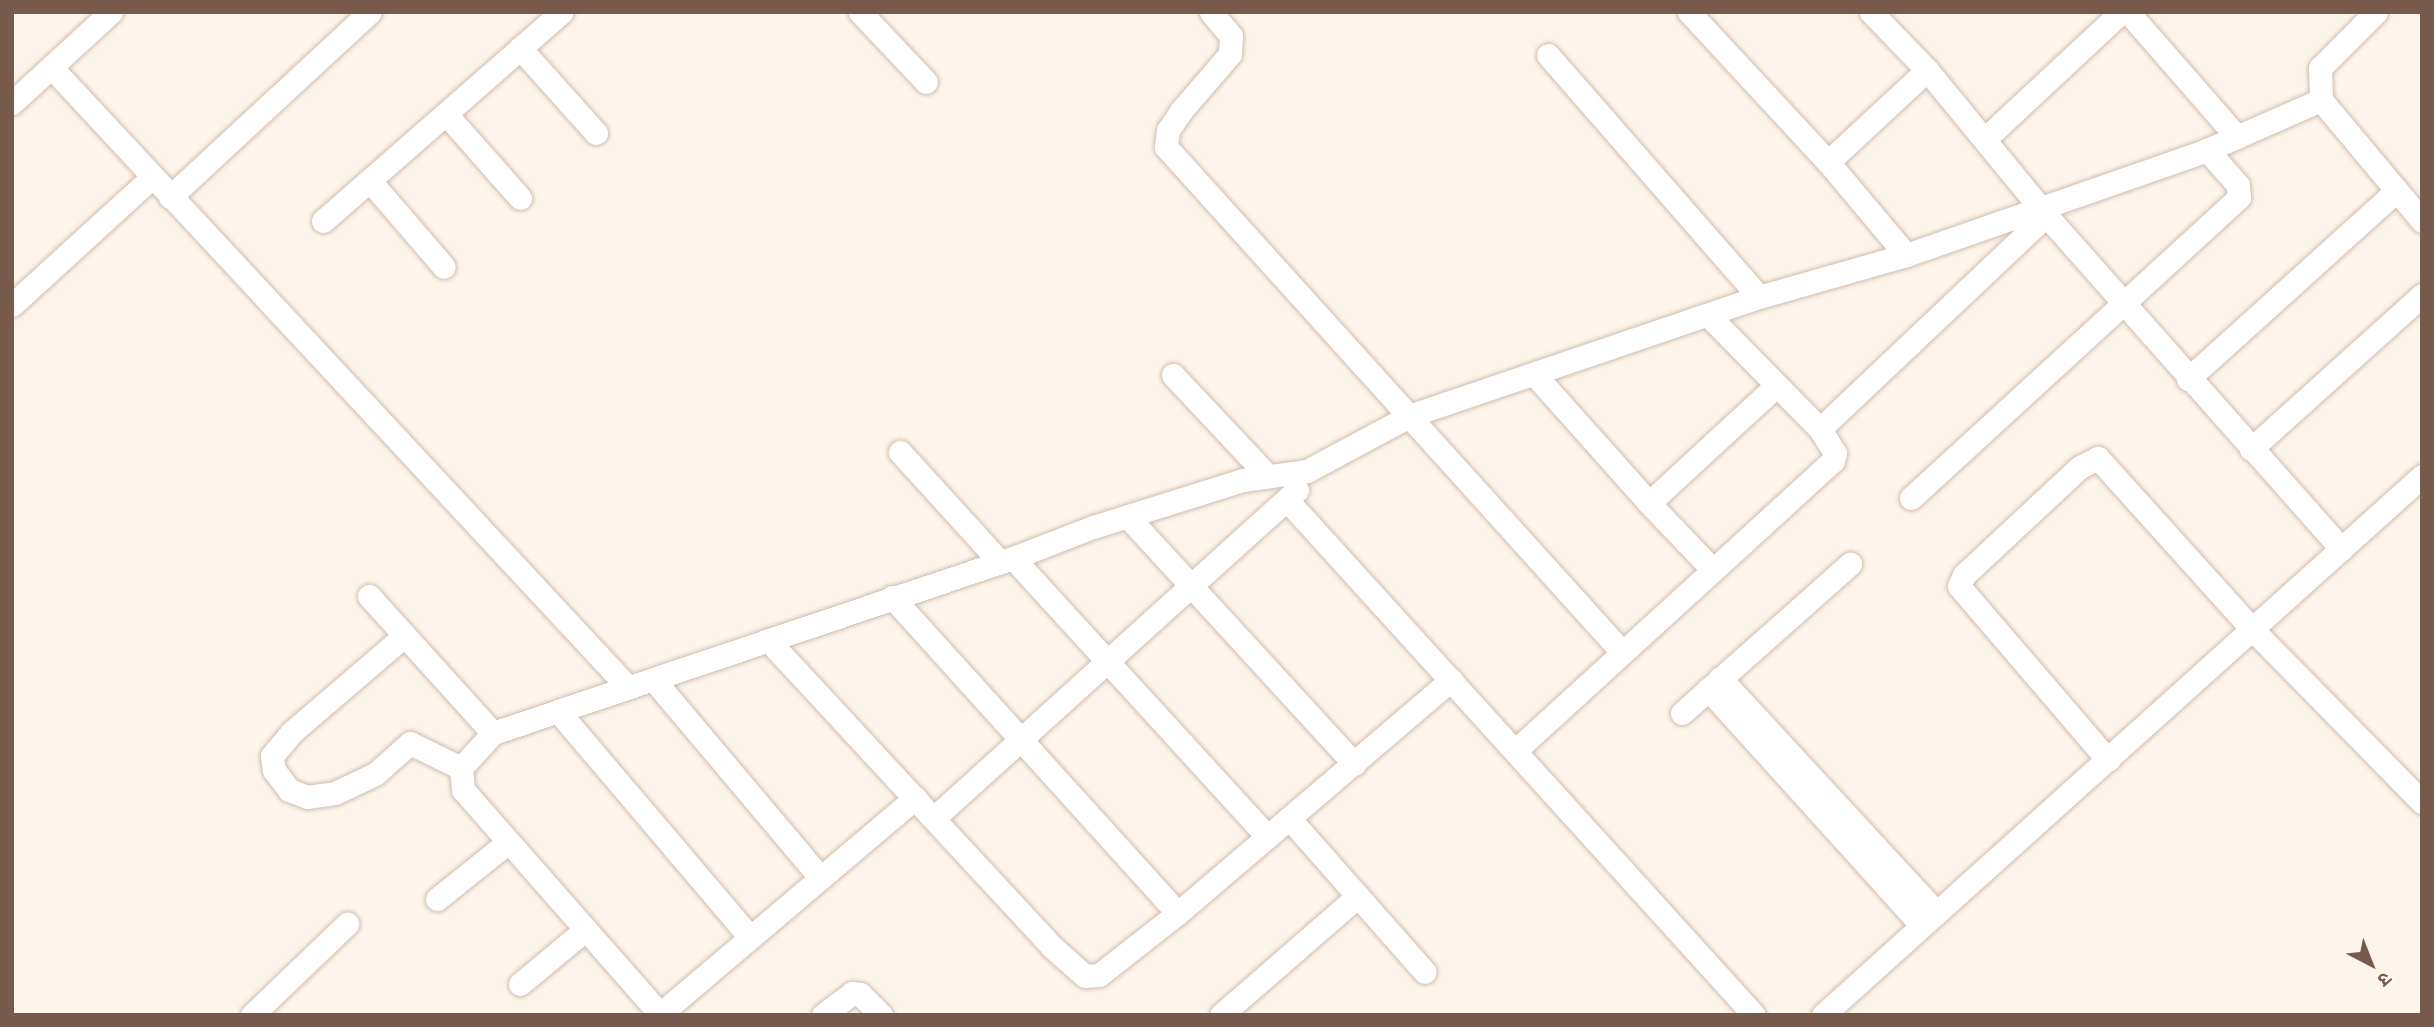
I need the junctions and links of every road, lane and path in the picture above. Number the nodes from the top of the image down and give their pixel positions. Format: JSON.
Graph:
{"nodes":[{"id":1,"x":370,"y":12,"type":"edge"},
{"id":2,"x":562,"y":12,"type":"edge"},
{"id":3,"x":860,"y":12,"type":"edge"},
{"id":4,"x":1689,"y":12,"type":"edge"},
{"id":5,"x":1871,"y":12,"type":"edge"},
{"id":6,"x":2121,"y":12,"type":"edge"},
{"id":7,"x":2128,"y":12,"type":"edge"},
{"id":8,"x":2376,"y":12,"type":"edge"},
{"id":9,"x":1215,"y":14,"type":"edge"},
{"id":10,"x":100,"y":16,"type":"edge"},
{"id":11,"x":520,"y":48,"type":"junction"},
{"id":12,"x":1548,"y":55,"type":"dead end"},
{"id":13,"x":52,"y":68,"type":"junction"},
{"id":14,"x":1927,"y":70,"type":"junction"},
{"id":15,"x":926,"y":82,"type":"dead end"},
{"id":16,"x":2321,"y":100,"type":"junction"},
{"id":17,"x":12,"y":103,"type":"edge"},
{"id":18,"x":446,"y":114,"type":"junction"},
{"id":19,"x":597,"y":133,"type":"dead end"},
{"id":20,"x":2237,"y":137,"type":"junction"},
{"id":21,"x":1986,"y":138,"type":"junction"},
{"id":22,"x":2207,"y":150,"type":"junction"},
{"id":23,"x":1828,"y":162,"type":"junction"},
{"id":24,"x":152,"y":177,"type":"junction"},
{"id":25,"x":370,"y":181,"type":"junction"},
{"id":26,"x":2395,"y":192,"type":"junction"},
{"id":27,"x":170,"y":197,"type":"junction"},
{"id":28,"x":520,"y":198,"type":"dead end"},
{"id":29,"x":2043,"y":211,"type":"junction"},
{"id":30,"x":323,"y":221,"type":"dead end"},
{"id":31,"x":2422,"y":221,"type":"edge"},
{"id":32,"x":1906,"y":255,"type":"junction"},
{"id":33,"x":444,"y":267,"type":"dead end"},
{"id":34,"x":2422,"y":295,"type":"edge"},
{"id":35,"x":1759,"y":297,"type":"junction"},
{"id":36,"x":2124,"y":301,"type":"junction"},
{"id":37,"x":12,"y":305,"type":"edge"},
{"id":38,"x":1709,"y":316,"type":"junction"},
{"id":39,"x":1173,"y":375,"type":"dead end"},
{"id":40,"x":1535,"y":375,"type":"junction"},
{"id":41,"x":2188,"y":379,"type":"junction"},
{"id":42,"x":1776,"y":386,"type":"junction"},
{"id":43,"x":1409,"y":416,"type":"junction"},
{"id":44,"x":1820,"y":429,"type":"junction"},
{"id":45,"x":2251,"y":449,"type":"junction"},
{"id":46,"x":900,"y":452,"type":"dead end"},
{"id":47,"x":1324,"y":463,"type":"junction"},
{"id":48,"x":1268,"y":476,"type":"junction"},
{"id":49,"x":2422,"y":476,"type":"edge"},
{"id":50,"x":1911,"y":498,"type":"dead end"},
{"id":51,"x":1287,"y":500,"type":"junction"},
{"id":52,"x":1648,"y":503,"type":"junction"},
{"id":53,"x":1128,"y":517,"type":"junction"},
{"id":54,"x":2341,"y":549,"type":"junction"},
{"id":55,"x":1006,"y":560,"type":"junction"},
{"id":56,"x":1850,"y":564,"type":"dead end"},
{"id":57,"x":1713,"y":570,"type":"junction"},
{"id":58,"x":1193,"y":585,"type":"junction"},
{"id":59,"x":369,"y":596,"type":"dead end"},
{"id":60,"x":892,"y":597,"type":"junction"},
{"id":61,"x":2252,"y":629,"type":"junction"},
{"id":62,"x":404,"y":635,"type":"junction"},
{"id":63,"x":768,"y":640,"type":"junction"},
{"id":64,"x":1622,"y":652,"type":"junction"},
{"id":65,"x":1107,"y":663,"type":"junction"},
{"id":66,"x":653,"y":679,"type":"junction"},
{"id":67,"x":1451,"y":680,"type":"junction"},
{"id":68,"x":1714,"y":684,"type":"junction"},
{"id":69,"x":626,"y":685,"type":"junction"},
{"id":70,"x":558,"y":711,"type":"junction"},
{"id":71,"x":1682,"y":713,"type":"dead end"},
{"id":72,"x":494,"y":733,"type":"junction"},
{"id":73,"x":1019,"y":739,"type":"junction"},
{"id":74,"x":1516,"y":750,"type":"junction"},
{"id":75,"x":2108,"y":760,"type":"junction"},
{"id":76,"x":1354,"y":764,"type":"junction"},
{"id":77,"x":461,"y":768,"type":"junction"},
{"id":78,"x":915,"y":797,"type":"junction"},
{"id":79,"x":2422,"y":802,"type":"edge"},
{"id":80,"x":934,"y":817,"type":"junction"},
{"id":81,"x":1289,"y":818,"type":"junction"},
{"id":82,"x":1267,"y":836,"type":"junction"},
{"id":83,"x":508,"y":843,"type":"junction"},
{"id":84,"x":820,"y":877,"type":"junction"},
{"id":85,"x":1358,"y":896,"type":"junction"},
{"id":86,"x":437,"y":899,"type":"dead end"},
{"id":87,"x":1178,"y":913,"type":"junction"},
{"id":88,"x":1929,"y":918,"type":"junction"},
{"id":89,"x":347,"y":924,"type":"dead end"},
{"id":90,"x":584,"y":930,"type":"junction"},
{"id":91,"x":750,"y":937,"type":"junction"},
{"id":92,"x":1425,"y":972,"type":"dead end"},
{"id":93,"x":520,"y":984,"type":"dead end"},
{"id":94,"x":659,"y":1014,"type":"edge"},
{"id":95,"x":252,"y":1015,"type":"edge"},
{"id":96,"x":823,"y":1015,"type":"edge"},
{"id":97,"x":881,"y":1015,"type":"edge"},
{"id":98,"x":1221,"y":1015,"type":"edge"},
{"id":99,"x":1754,"y":1015,"type":"edge"},
{"id":100,"x":1823,"y":1015,"type":"edge"}],
"edges":[{"from":1,"to":27,"type":"street"},
{"from":2,"to":11,"type":"street"},
{"from":3,"to":15,"type":"street"},
{"from":4,"to":23,"type":"street"},
{"from":5,"to":14,"type":"street"},
{"from":6,"to":21,"type":"street"},
{"from":7,"to":20,"type":"street"},
{"from":8,"to":16,"type":"street"},
{"from":9,"to":43,"type":"street"},
{"from":10,"to":13,"type":"street"},
{"from":11,"to":18,"type":"street"},
{"from":11,"to":19,"type":"street"},
{"from":12,"to":35,"type":"street"},
{"from":13,"to":17,"type":"street"},
{"from":13,"to":24,"type":"street"},
{"from":14,"to":21,"type":"street"},
{"from":14,"to":23,"type":"street"},
{"from":16,"to":20,"type":"street"},
{"from":16,"to":26,"type":"street"},
{"from":18,"to":25,"type":"street"},
{"from":18,"to":28,"type":"street"},
{"from":20,"to":22,"type":"street"},
{"from":21,"to":29,"type":"street"},
{"from":22,"to":29,"type":"street"},
{"from":22,"to":36,"type":"street"},
{"from":23,"to":32,"type":"street"},
{"from":24,"to":27,"type":"street"},
{"from":24,"to":37,"type":"street"},
{"from":25,"to":30,"type":"street"},
{"from":25,"to":33,"type":"street"},
{"from":26,"to":31,"type":"street"},
{"from":26,"to":41,"type":"street"},
{"from":27,"to":69,"type":"street"},
{"from":29,"to":32,"type":"street"},
{"from":29,"to":36,"type":"street"},
{"from":29,"to":44,"type":"street"},
{"from":32,"to":35,"type":"street"},
{"from":34,"to":45,"type":"street"},
{"from":35,"to":38,"type":"street"},
{"from":36,"to":41,"type":"street"},
{"from":36,"to":50,"type":"street"},
{"from":38,"to":40,"type":"street"},
{"from":38,"to":42,"type":"street"},
{"from":39,"to":48,"type":"street"},
{"from":40,"to":43,"type":"street"},
{"from":40,"to":52,"type":"street"},
{"from":41,"to":45,"type":"street"},
{"from":42,"to":44,"type":"street"},
{"from":42,"to":52,"type":"street"},
{"from":43,"to":47,"type":"street"},
{"from":43,"to":64,"type":"street"},
{"from":44,"to":57,"type":"street"},
{"from":45,"to":54,"type":"street"},
{"from":46,"to":55,"type":"street"},
{"from":47,"to":48,"type":"street"},
{"from":47,"to":51,"type":"street"},
{"from":48,"to":53,"type":"street"},
{"from":49,"to":54,"type":"street"},
{"from":51,"to":58,"type":"street"},
{"from":51,"to":67,"type":"street"},
{"from":52,"to":57,"type":"street"},
{"from":53,"to":55,"type":"street"},
{"from":53,"to":58,"type":"street"},
{"from":54,"to":61,"type":"street"},
{"from":55,"to":60,"type":"street"},
{"from":55,"to":65,"type":"street"},
{"from":56,"to":68,"type":"street"},
{"from":57,"to":64,"type":"street"},
{"from":58,"to":65,"type":"street"},
{"from":58,"to":76,"type":"street"},
{"from":59,"to":62,"type":"street"},
{"from":60,"to":63,"type":"street"},
{"from":60,"to":73,"type":"street"},
{"from":61,"to":75,"type":"street"},
{"from":61,"to":75,"type":"street"},
{"from":61,"to":79,"type":"street"},
{"from":62,"to":72,"type":"street"},
{"from":62,"to":77,"type":"street"},
{"from":63,"to":66,"type":"street"},
{"from":63,"to":78,"type":"street"},
{"from":64,"to":74,"type":"street"},
{"from":65,"to":73,"type":"street"},
{"from":65,"to":82,"type":"street"},
{"from":66,"to":69,"type":"street"},
{"from":66,"to":84,"type":"street"},
{"from":67,"to":74,"type":"street"},
{"from":67,"to":76,"type":"street"},
{"from":68,"to":71,"type":"street"},
{"from":68,"to":88,"type":"street"},
{"from":69,"to":70,"type":"street"},
{"from":70,"to":72,"type":"street"},
{"from":70,"to":91,"type":"street"},
{"from":72,"to":77,"type":"street"},
{"from":73,"to":80,"type":"street"},
{"from":73,"to":87,"type":"street"},
{"from":74,"to":99,"type":"street"},
{"from":75,"to":88,"type":"street"},
{"from":76,"to":81,"type":"street"},
{"from":77,"to":83,"type":"street"},
{"from":78,"to":80,"type":"street"},
{"from":78,"to":84,"type":"street"},
{"from":80,"to":87,"type":"street"},
{"from":81,"to":82,"type":"street"},
{"from":81,"to":85,"type":"street"},
{"from":82,"to":87,"type":"street"},
{"from":83,"to":86,"type":"street"},
{"from":83,"to":90,"type":"street"},
{"from":84,"to":91,"type":"street"},
{"from":85,"to":92,"type":"street"},
{"from":85,"to":98,"type":"street"},
{"from":88,"to":100,"type":"street"},
{"from":89,"to":95,"type":"street"},
{"from":90,"to":93,"type":"street"},
{"from":90,"to":94,"type":"street"},
{"from":91,"to":94,"type":"street"},
{"from":96,"to":97,"type":"street"}]}
